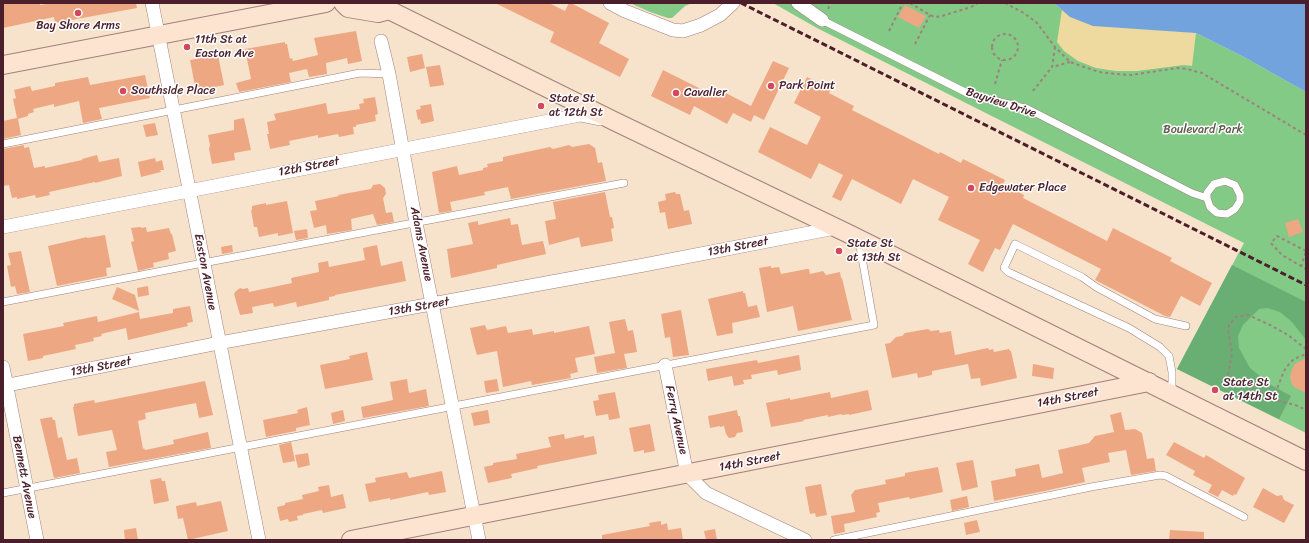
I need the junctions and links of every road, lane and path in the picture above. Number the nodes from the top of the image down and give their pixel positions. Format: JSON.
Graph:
{"nodes":[{"id":1,"x":152,"y":3,"type":"edge"},
{"id":2,"x":326,"y":3,"type":"edge"},
{"id":3,"x":343,"y":3,"type":"edge"},
{"id":4,"x":610,"y":3,"type":"edge"},
{"id":5,"x":733,"y":3,"type":"edge"},
{"id":6,"x":798,"y":3,"type":"edge"},
{"id":7,"x":903,"y":3,"type":"edge"},
{"id":8,"x":910,"y":3,"type":"edge"},
{"id":9,"x":978,"y":3,"type":"edge"},
{"id":10,"x":1005,"y":3,"type":"edge"},
{"id":11,"x":386,"y":6,"type":"edge"},
{"id":12,"x":930,"y":15,"type":"junction"},
{"id":13,"x":822,"y":20,"type":"joint"},
{"id":14,"x":889,"y":31,"type":"dead end"},
{"id":15,"x":158,"y":36,"type":"junction"},
{"id":16,"x":382,"y":42,"type":"dead end"},
{"id":17,"x":915,"y":44,"type":"dead end"},
{"id":18,"x":1055,"y":47,"type":"junction"},
{"id":19,"x":1002,"y":60,"type":"junction"},
{"id":20,"x":1070,"y":62,"type":"junction"},
{"id":21,"x":3,"y":64,"type":"edge"},
{"id":22,"x":1052,"y":66,"type":"junction"},
{"id":23,"x":390,"y":74,"type":"junction"},
{"id":24,"x":995,"y":84,"type":"dead end"},
{"id":25,"x":1033,"y":91,"type":"dead end"},
{"id":26,"x":173,"y":111,"type":"junction"},
{"id":27,"x":616,"y":122,"type":"junction"},
{"id":28,"x":1306,"y":135,"type":"edge"},
{"id":29,"x":3,"y":144,"type":"edge"},
{"id":30,"x":403,"y":149,"type":"junction"},
{"id":31,"x":624,"y":183,"type":"dead end"},
{"id":32,"x":189,"y":191,"type":"junction"},
{"id":33,"x":1206,"y":198,"type":"junction"},
{"id":34,"x":416,"y":223,"type":"junction"},
{"id":35,"x":3,"y":227,"type":"edge"},
{"id":36,"x":836,"y":228,"type":"junction"},
{"id":37,"x":858,"y":239,"type":"junction"},
{"id":38,"x":1306,"y":251,"type":"edge"},
{"id":39,"x":203,"y":263,"type":"junction"},
{"id":40,"x":1301,"y":267,"type":"junction"},
{"id":41,"x":1306,"y":269,"type":"edge"},
{"id":42,"x":3,"y":302,"type":"edge"},
{"id":43,"x":433,"y":304,"type":"junction"},
{"id":44,"x":1186,"y":326,"type":"dead end"},
{"id":45,"x":219,"y":343,"type":"junction"},
{"id":46,"x":1306,"y":348,"type":"edge"},
{"id":47,"x":1306,"y":354,"type":"edge"},
{"id":48,"x":665,"y":365,"type":"junction"},
{"id":49,"x":3,"y":366,"type":"edge"},
{"id":50,"x":1148,"y":382,"type":"junction"},
{"id":51,"x":5,"y":386,"type":"edge"},
{"id":52,"x":1172,"y":394,"type":"junction"},
{"id":53,"x":1273,"y":398,"type":"junction"},
{"id":54,"x":453,"y":406,"type":"junction"},
{"id":55,"x":1306,"y":410,"type":"edge"},
{"id":56,"x":240,"y":448,"type":"junction"},
{"id":57,"x":1306,"y":460,"type":"edge"},
{"id":58,"x":687,"y":474,"type":"junction"},
{"id":59,"x":27,"y":489,"type":"junction"},
{"id":60,"x":3,"y":493,"type":"edge"},
{"id":61,"x":474,"y":516,"type":"junction"},
{"id":62,"x":1244,"y":517,"type":"dead end"},
{"id":63,"x":37,"y":540,"type":"edge"},
{"id":64,"x":259,"y":540,"type":"edge"},
{"id":65,"x":351,"y":540,"type":"edge"},
{"id":66,"x":479,"y":540,"type":"edge"},
{"id":67,"x":805,"y":540,"type":"edge"},
{"id":68,"x":834,"y":540,"type":"edge"}],
"edges":[{"from":1,"to":15,"type":"street","name":"Easton Avenue"},
{"from":2,"to":15,"type":"main road"},
{"from":3,"to":11,"type":"main road"},
{"from":4,"to":5,"type":"street"},
{"from":6,"to":13,"type":"street","name":"Bayview Drive"},
{"from":7,"to":14,"type":"path"},
{"from":8,"to":12,"type":"path"},
{"from":9,"to":12,"type":"path"},
{"from":10,"to":18,"type":"path"},
{"from":11,"to":27,"type":"main road"},
{"from":12,"to":17,"type":"path"},
{"from":13,"to":33,"type":"lane","name":"Bayview Drive"},
{"from":15,"to":21,"type":"main road"},
{"from":15,"to":26,"type":"street","name":"Easton Avenue"},
{"from":16,"to":23,"type":"street","name":"Adams Avenue"},
{"from":18,"to":20,"type":"path"},
{"from":18,"to":22,"type":"path"},
{"from":19,"to":19,"type":"path"},
{"from":19,"to":24,"type":"path"},
{"from":20,"to":22,"type":"path"},
{"from":20,"to":28,"type":"path"},
{"from":22,"to":25,"type":"path"},
{"from":23,"to":26,"type":"lane"},
{"from":23,"to":30,"type":"street","name":"Adams Avenue"},
{"from":26,"to":29,"type":"lane"},
{"from":26,"to":32,"type":"street","name":"Easton Avenue"},
{"from":27,"to":30,"type":"street","name":"12th Street"},
{"from":27,"to":36,"type":"main road"},
{"from":30,"to":32,"type":"street","name":"12th Street"},
{"from":30,"to":34,"type":"street","name":"Adams Avenue"},
{"from":31,"to":34,"type":"lane"},
{"from":32,"to":35,"type":"street","name":"12th Street"},
{"from":32,"to":39,"type":"street","name":"Easton Avenue"},
{"from":33,"to":33,"type":"lane"},
{"from":34,"to":39,"type":"lane"},
{"from":34,"to":43,"type":"street","name":"Adams Avenue"},
{"from":36,"to":37,"type":"main road"},
{"from":36,"to":43,"type":"street","name":"13th Street"},
{"from":37,"to":48,"type":"lane"},
{"from":37,"to":50,"type":"main road"},
{"from":38,"to":40,"type":"path"},
{"from":38,"to":40,"type":"path"},
{"from":39,"to":42,"type":"lane"},
{"from":39,"to":45,"type":"street","name":"Easton Avenue"},
{"from":40,"to":41,"type":"path"},
{"from":43,"to":45,"type":"street","name":"13th Street"},
{"from":43,"to":54,"type":"street","name":"Adams Avenue"},
{"from":44,"to":52,"type":"lane"},
{"from":45,"to":51,"type":"street","name":"13th Street"},
{"from":45,"to":56,"type":"street","name":"Easton Avenue"},
{"from":46,"to":53,"type":"path"},
{"from":47,"to":53,"type":"path"},
{"from":48,"to":54,"type":"lane"},
{"from":48,"to":58,"type":"street","name":"Ferry Avenue"},
{"from":49,"to":51,"type":"street","name":"Bennett Avenue"},
{"from":50,"to":52,"type":"main road"},
{"from":50,"to":58,"type":"main road","name":"14th Street"},
{"from":51,"to":59,"type":"street","name":"Bennett Avenue"},
{"from":52,"to":57,"type":"main road"},
{"from":53,"to":55,"type":"path"},
{"from":54,"to":56,"type":"lane"},
{"from":54,"to":61,"type":"street","name":"Adams Avenue"},
{"from":56,"to":59,"type":"lane"},
{"from":56,"to":64,"type":"street","name":"Easton Avenue"},
{"from":58,"to":61,"type":"main road","name":"14th Street"},
{"from":58,"to":67,"type":"street"},
{"from":59,"to":60,"type":"lane"},
{"from":59,"to":63,"type":"street","name":"Bennett Avenue"},
{"from":61,"to":65,"type":"main road","name":"14th Street"},
{"from":61,"to":66,"type":"street","name":"Adams Avenue"},
{"from":62,"to":68,"type":"lane"}]}
